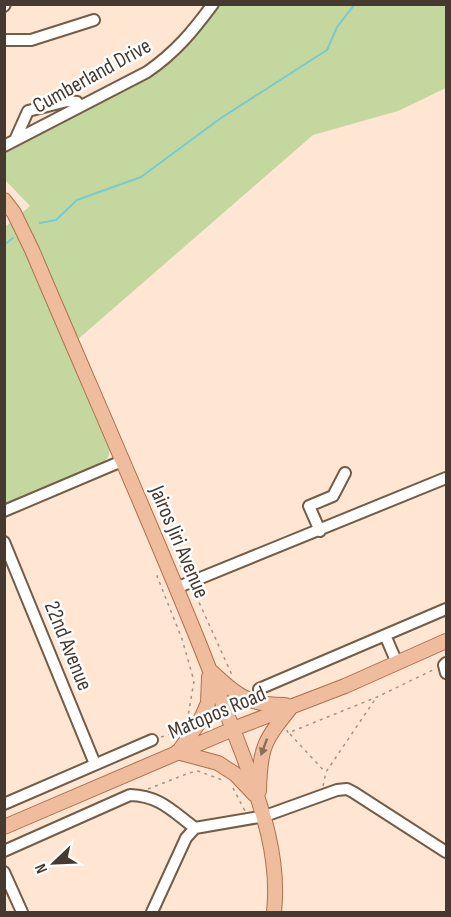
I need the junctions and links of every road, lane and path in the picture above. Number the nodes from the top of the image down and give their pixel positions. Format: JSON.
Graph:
{"nodes":[{"id":1,"x":213,"y":4,"type":"edge"},
{"id":2,"x":94,"y":20,"type":"dead end"},
{"id":3,"x":4,"y":40,"type":"edge"},
{"id":4,"x":80,"y":106,"type":"junction"},
{"id":5,"x":15,"y":140,"type":"junction"},
{"id":6,"x":4,"y":146,"type":"edge"},
{"id":7,"x":4,"y":200,"type":"edge"},
{"id":8,"x":9,"y":217,"type":"edge"},
{"id":9,"x":122,"y":461,"type":"junction"},
{"id":10,"x":345,"y":473,"type":"dead end"},
{"id":11,"x":447,"y":478,"type":"edge"},
{"id":12,"x":4,"y":511,"type":"edge"},
{"id":13,"x":320,"y":531,"type":"junction"},
{"id":14,"x":4,"y":542,"type":"edge"},
{"id":15,"x":169,"y":570,"type":"junction"},
{"id":16,"x":190,"y":582,"type":"junction"},
{"id":17,"x":176,"y":588,"type":"junction"},
{"id":18,"x":447,"y":609,"type":"edge"},
{"id":19,"x":385,"y":635,"type":"junction"},
{"id":20,"x":447,"y":641,"type":"edge"},
{"id":21,"x":396,"y":663,"type":"junction"},
{"id":22,"x":446,"y":667,"type":"edge"},
{"id":23,"x":209,"y":668,"type":"junction"},
{"id":24,"x":233,"y":677,"type":"dead end"},
{"id":25,"x":259,"y":690,"type":"dead end"},
{"id":26,"x":377,"y":697,"type":"junction"},
{"id":27,"x":294,"y":704,"type":"junction"},
{"id":28,"x":284,"y":727,"type":"junction"},
{"id":29,"x":185,"y":729,"type":"dead end"},
{"id":30,"x":233,"y":729,"type":"junction"},
{"id":31,"x":152,"y":740,"type":"dead end"},
{"id":32,"x":177,"y":752,"type":"junction"},
{"id":33,"x":95,"y":764,"type":"junction"},
{"id":34,"x":326,"y":772,"type":"junction"},
{"id":35,"x":130,"y":795,"type":"junction"},
{"id":36,"x":321,"y":795,"type":"junction"},
{"id":37,"x":258,"y":798,"type":"junction"},
{"id":38,"x":4,"y":804,"type":"edge"},
{"id":39,"x":265,"y":816,"type":"junction"},
{"id":40,"x":249,"y":819,"type":"junction"},
{"id":41,"x":4,"y":827,"type":"edge"},
{"id":42,"x":195,"y":828,"type":"junction"},
{"id":43,"x":4,"y":851,"type":"edge"},
{"id":44,"x":447,"y":852,"type":"edge"},
{"id":45,"x":4,"y":872,"type":"edge"},
{"id":46,"x":22,"y":912,"type":"edge"},
{"id":47,"x":152,"y":912,"type":"edge"},
{"id":48,"x":274,"y":912,"type":"edge"}],
"edges":[{"from":1,"to":4,"type":"street","name":"Cumberland Drive"},
{"from":2,"to":3,"type":"street"},
{"from":4,"to":5,"type":"street","name":"Cumberland Drive"},
{"from":4,"to":5,"type":"street"},
{"from":5,"to":6,"type":"street","name":"Cumberland Drive"},
{"from":7,"to":8,"type":"main road","name":"Jairos Jiri Avenue"},
{"from":8,"to":9,"type":"main road","name":"Jairos Jiri Avenue"},
{"from":9,"to":12,"type":"street"},
{"from":9,"to":15,"type":"main road","name":"Jairos Jiri Avenue"},
{"from":10,"to":13,"type":"street"},
{"from":11,"to":13,"type":"street"},
{"from":13,"to":16,"type":"street"},
{"from":14,"to":33,"type":"street","name":"22nd Avenue"},
{"from":15,"to":16,"type":"path"},
{"from":15,"to":17,"type":"main road","name":"Jairos Jiri Avenue"},
{"from":15,"to":29,"type":"path"},
{"from":16,"to":17,"type":"street"},
{"from":16,"to":24,"type":"path"},
{"from":17,"to":23,"type":"main road","name":"Jairos Jiri Avenue"},
{"from":18,"to":19,"type":"street"},
{"from":19,"to":21,"type":"street"},
{"from":19,"to":25,"type":"street"},
{"from":20,"to":21,"type":"main road","name":"Matopos Road"},
{"from":21,"to":27,"type":"main road","name":"Matopos Road"},
{"from":22,"to":26,"type":"path"},
{"from":23,"to":27,"type":"main road"},
{"from":23,"to":30,"type":"main road","name":"Jairos Jiri Avenue"},
{"from":23,"to":32,"type":"main road"},
{"from":26,"to":28,"type":"path"},
{"from":26,"to":34,"type":"path"},
{"from":27,"to":28,"type":"main road"},
{"from":27,"to":30,"type":"main road","name":"Matopos Road"},
{"from":28,"to":34,"type":"path"},
{"from":28,"to":37,"type":"main road","one_way":true},
{"from":30,"to":32,"type":"main road","name":"Matopos Road"},
{"from":30,"to":37,"type":"main road","name":"Jairos Jiri Avenue"},
{"from":31,"to":33,"type":"street"},
{"from":32,"to":37,"type":"main road"},
{"from":32,"to":41,"type":"main road","name":"Matopos Road"},
{"from":33,"to":38,"type":"street"},
{"from":34,"to":36,"type":"path"},
{"from":35,"to":40,"type":"path"},
{"from":35,"to":42,"type":"street"},
{"from":35,"to":43,"type":"street"},
{"from":36,"to":39,"type":"street"},
{"from":36,"to":44,"type":"street"},
{"from":37,"to":39,"type":"main road","name":"Jairos Jiri Avenue"},
{"from":39,"to":40,"type":"street"},
{"from":39,"to":48,"type":"main road","name":"Jairos Jiri Avenue"},
{"from":40,"to":42,"type":"street"},
{"from":42,"to":47,"type":"street"},
{"from":45,"to":46,"type":"street"}]}
